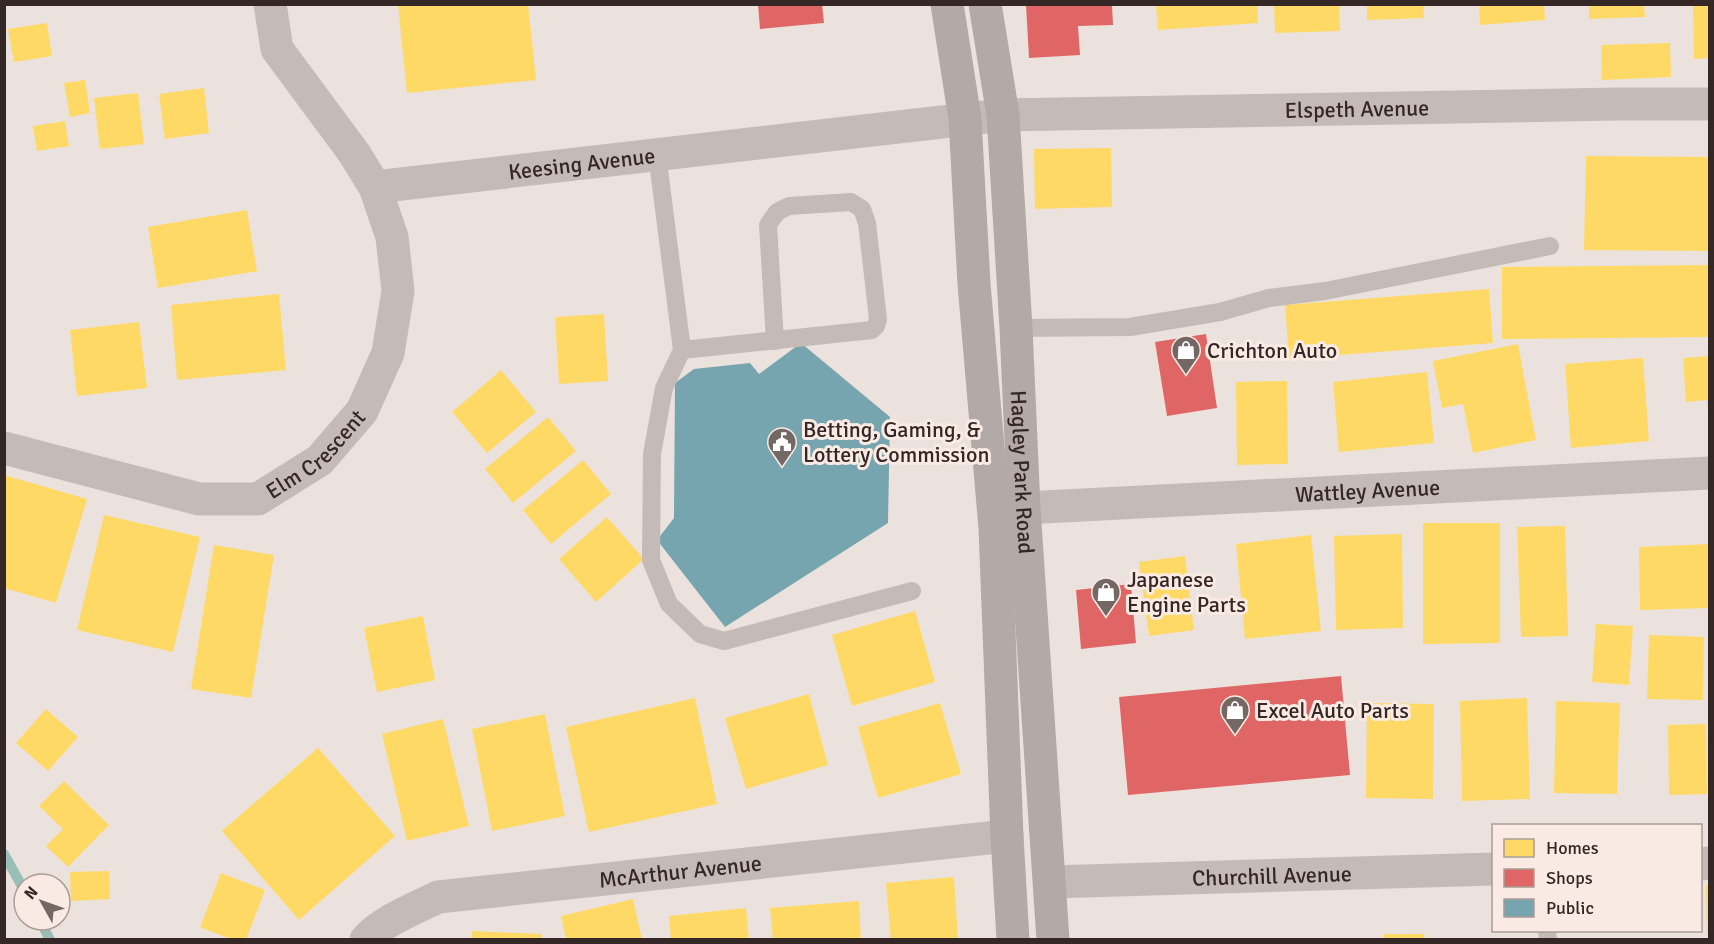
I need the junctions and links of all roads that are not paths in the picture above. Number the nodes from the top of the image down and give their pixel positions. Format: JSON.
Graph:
{"nodes":[{"id":1,"x":270,"y":4,"type":"edge"},
{"id":2,"x":947,"y":4,"type":"edge"},
{"id":3,"x":985,"y":4,"type":"edge"},
{"id":4,"x":1710,"y":104,"type":"edge"},
{"id":5,"x":1003,"y":115,"type":"junction"},
{"id":6,"x":965,"y":119,"type":"junction"},
{"id":7,"x":657,"y":154,"type":"junction"},
{"id":8,"x":375,"y":187,"type":"junction"},
{"id":9,"x":1550,"y":246,"type":"dead end"},
{"id":10,"x":1016,"y":328,"type":"junction"},
{"id":11,"x":776,"y":341,"type":"junction"},
{"id":12,"x":682,"y":350,"type":"junction"},
{"id":13,"x":4,"y":448,"type":"edge"},
{"id":14,"x":1710,"y":473,"type":"edge"},
{"id":15,"x":1024,"y":508,"type":"junction"},
{"id":16,"x":912,"y":591,"type":"dead end"},
{"id":17,"x":1006,"y":836,"type":"junction"},
{"id":18,"x":1492,"y":869,"type":"edge"},
{"id":19,"x":1050,"y":882,"type":"junction"},
{"id":20,"x":366,"y":939,"type":"edge"},
{"id":21,"x":1013,"y":939,"type":"edge"},
{"id":22,"x":1053,"y":939,"type":"edge"}],
"edges":[{"from":1,"to":8,"type":"street"},
{"from":2,"to":6,"type":"main road","name":"Hagley Park Road"},
{"from":3,"to":5,"type":"main road","name":"Hagley Park Road"},
{"from":4,"to":5,"type":"street","name":"Elspeth Avenue"},
{"from":5,"to":6,"type":"street","name":"Keesing Avenue"},
{"from":5,"to":10,"type":"main road","name":"Hagley Park Road"},
{"from":6,"to":7,"type":"street","name":"Keesing Avenue"},
{"from":6,"to":17,"type":"main road","name":"Hagley Park Road"},
{"from":7,"to":8,"type":"street","name":"Keesing Avenue"},
{"from":7,"to":12,"type":"lane"},
{"from":8,"to":13,"type":"street","name":"Elm Crescent"},
{"from":9,"to":10,"type":"lane"},
{"from":10,"to":15,"type":"main road","name":"Hagley Park Road"},
{"from":11,"to":11,"type":"lane"},
{"from":11,"to":12,"type":"lane"},
{"from":12,"to":16,"type":"lane"},
{"from":14,"to":15,"type":"street","name":"Wattley Avenue"},
{"from":15,"to":19,"type":"main road","name":"Hagley Park Road"},
{"from":17,"to":20,"type":"street","name":"McArthur Avenue"},
{"from":17,"to":21,"type":"main road","name":"Hagley Park Road"},
{"from":18,"to":19,"type":"street","name":"Churchill Avenue"},
{"from":19,"to":22,"type":"main road","name":"Hagley Park Road"}]}
